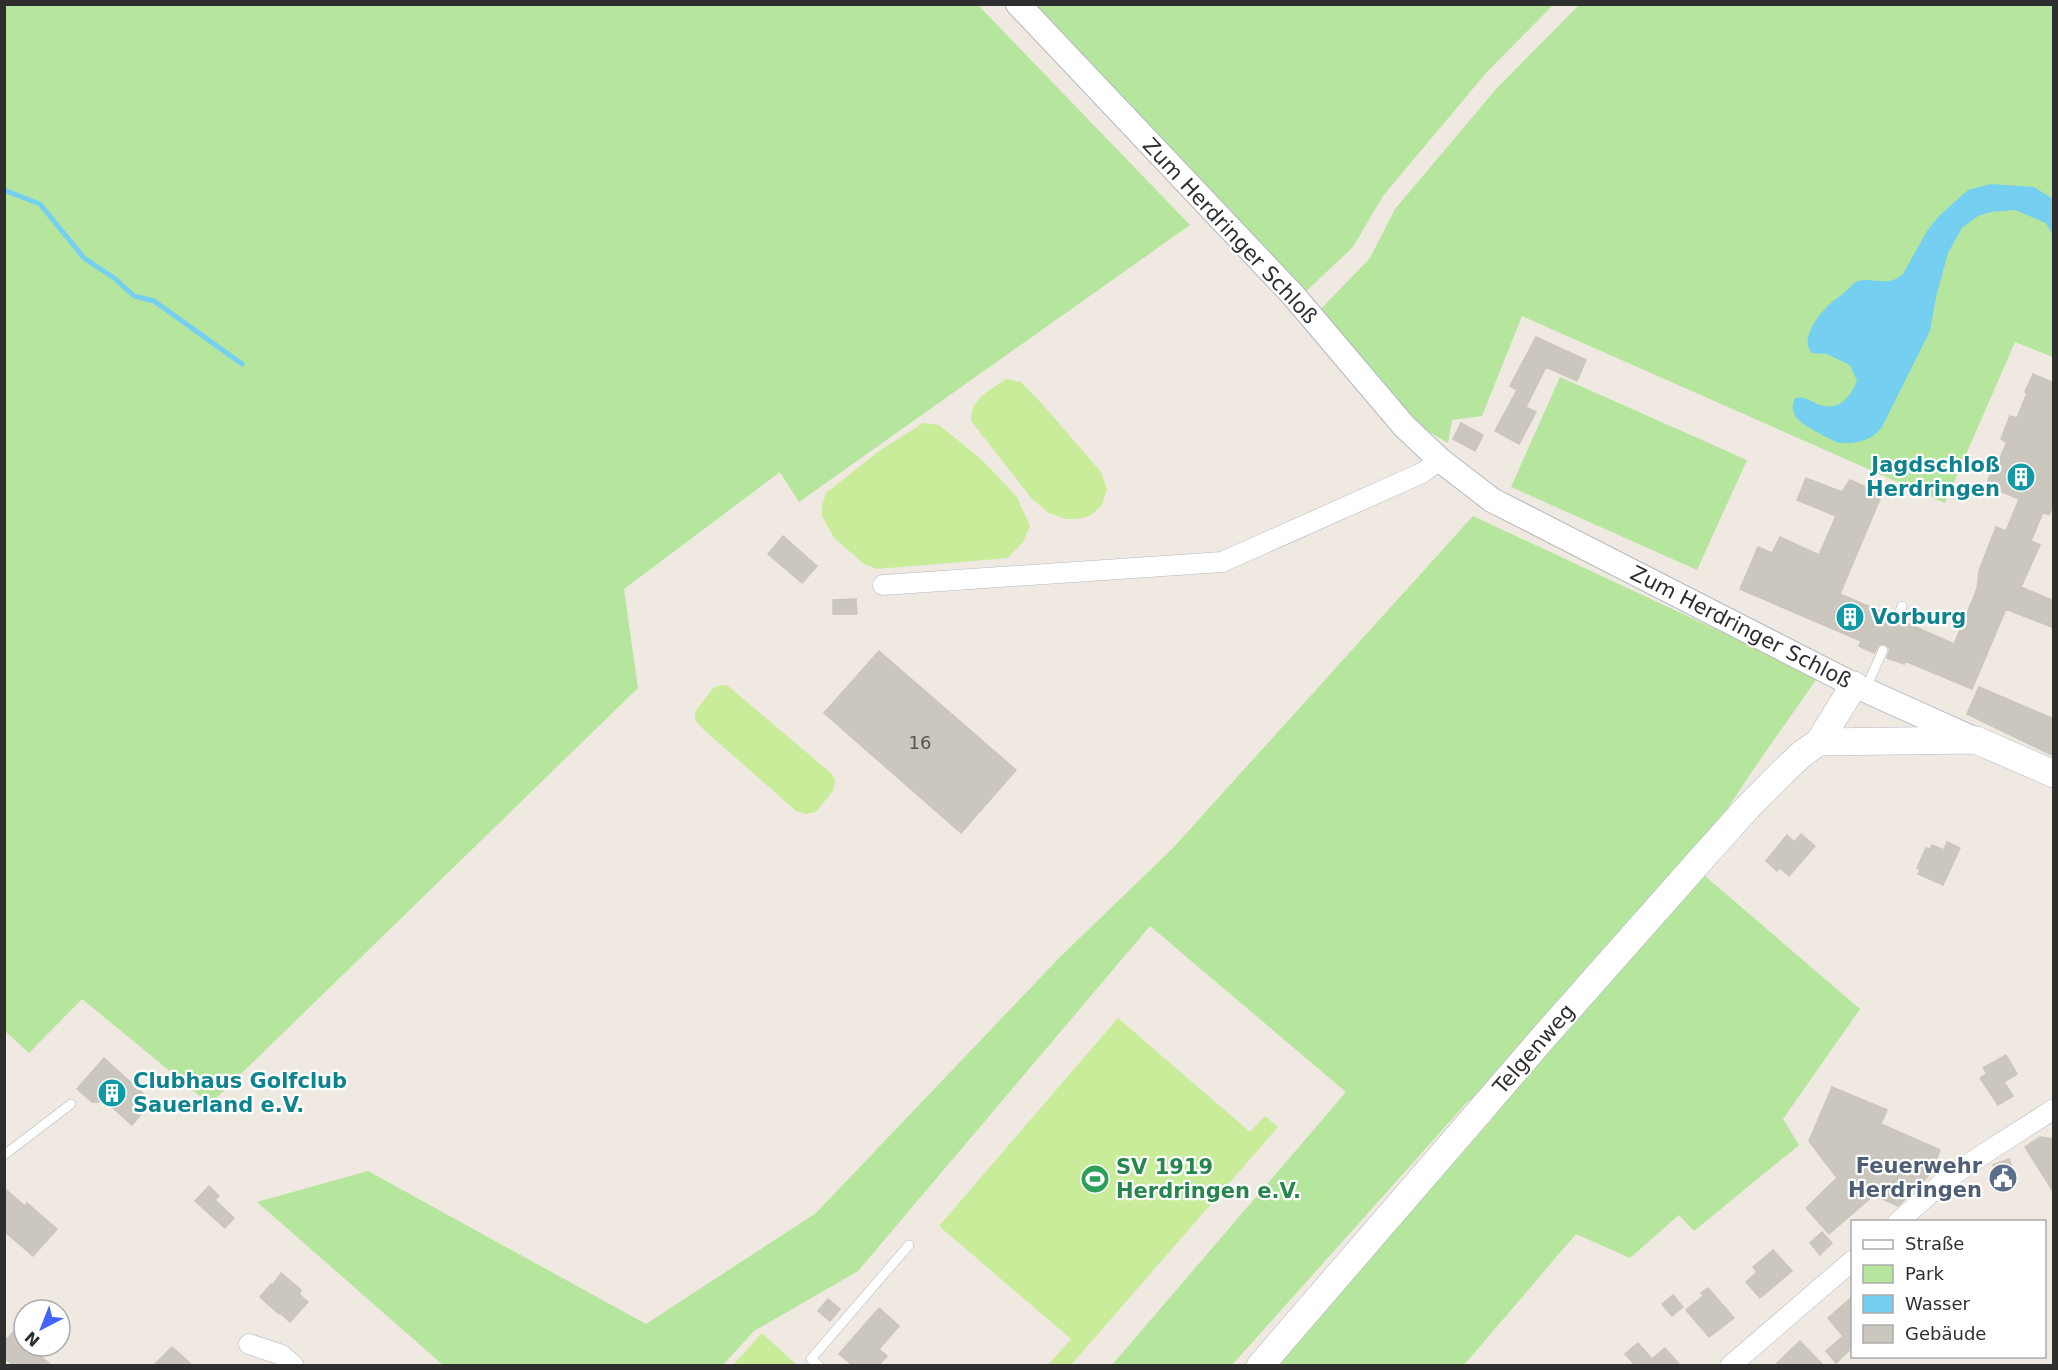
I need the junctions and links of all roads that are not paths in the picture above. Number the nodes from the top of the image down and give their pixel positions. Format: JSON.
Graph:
{"nodes":[{"id":1,"x":1018,"y":4,"type":"edge"},
{"id":2,"x":1440,"y":460,"type":"junction"},
{"id":3,"x":883,"y":585,"type":"dead end"},
{"id":4,"x":1902,"y":606,"type":"dead end"},
{"id":5,"x":1897,"y":618,"type":"dead end"},
{"id":6,"x":1883,"y":650,"type":"dead end"},
{"id":7,"x":1860,"y":688,"type":"junction"},
{"id":8,"x":1976,"y":740,"type":"junction"},
{"id":9,"x":1819,"y":742,"type":"junction"},
{"id":10,"x":2054,"y":774,"type":"edge"},
{"id":11,"x":71,"y":1104,"type":"dead end"},
{"id":12,"x":2053,"y":1110,"type":"edge"},
{"id":13,"x":4,"y":1155,"type":"edge"},
{"id":14,"x":1899,"y":1220,"type":"edge"},
{"id":15,"x":909,"y":1245,"type":"dead end"},
{"id":16,"x":1851,"y":1262,"type":"edge"},
{"id":17,"x":249,"y":1344,"type":"dead end"},
{"id":18,"x":294,"y":1365,"type":"edge"},
{"id":19,"x":819,"y":1365,"type":"edge"},
{"id":20,"x":1260,"y":1365,"type":"edge"},
{"id":21,"x":1731,"y":1365,"type":"edge"}],
"edges":[{"from":1,"to":2,"type":"street","name":"Zum Herdringer Schloß"},
{"from":2,"to":3,"type":"street"},
{"from":2,"to":7,"type":"street","name":"Zum Herdringer Schloß"},
{"from":4,"to":5,"type":"lane"},
{"from":6,"to":7,"type":"lane"},
{"from":7,"to":8,"type":"street","name":"Zum Herdringer Schloß"},
{"from":7,"to":9,"type":"main road","name":"Telgenweg"},
{"from":8,"to":9,"type":"main road"},
{"from":8,"to":10,"type":"main road","name":"Zum Herdringer Schloß"},
{"from":9,"to":20,"type":"main road","name":"Telgenweg"},
{"from":11,"to":13,"type":"lane"},
{"from":12,"to":14,"type":"street"},
{"from":15,"to":19,"type":"lane"},
{"from":16,"to":21,"type":"street"},
{"from":17,"to":18,"type":"street"}]}
